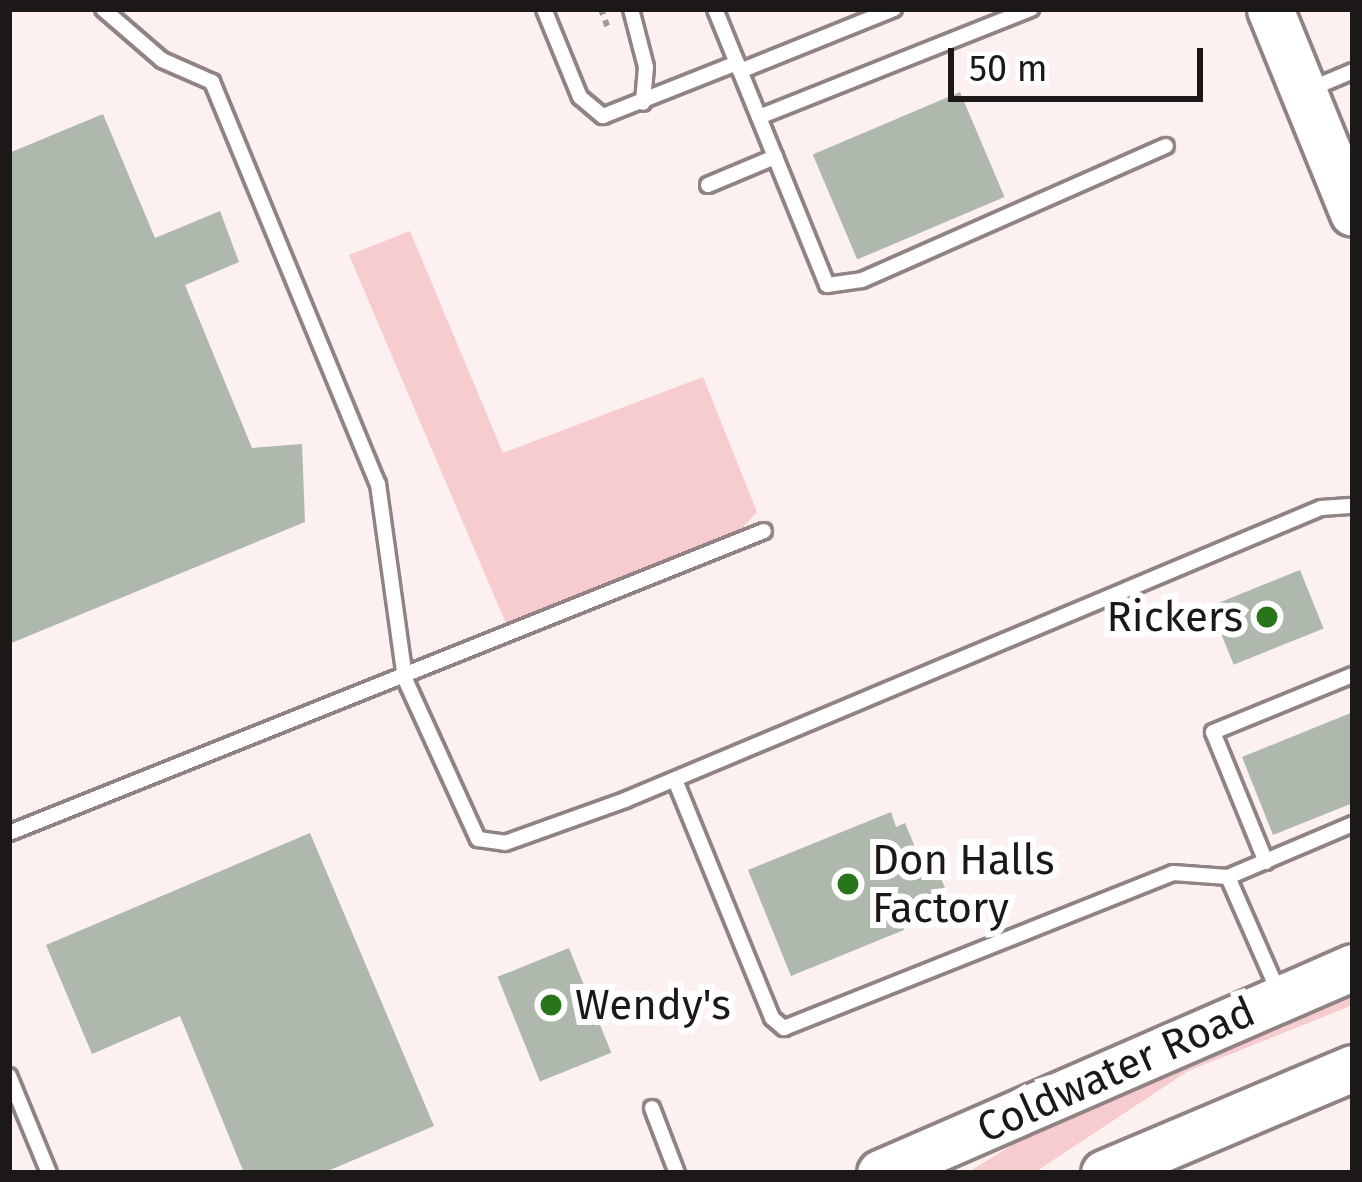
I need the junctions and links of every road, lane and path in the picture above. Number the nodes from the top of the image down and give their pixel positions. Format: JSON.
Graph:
{"nodes":[{"id":1,"x":103,"y":9,"type":"edge"},
{"id":2,"x":544,"y":9,"type":"edge"},
{"id":3,"x":631,"y":9,"type":"edge"},
{"id":4,"x":715,"y":9,"type":"edge"},
{"id":5,"x":894,"y":9,"type":"edge"},
{"id":6,"x":1031,"y":9,"type":"edge"},
{"id":7,"x":1270,"y":9,"type":"edge"},
{"id":8,"x":739,"y":67,"type":"junction"},
{"id":9,"x":1353,"y":71,"type":"edge"},
{"id":10,"x":1304,"y":92,"type":"junction"},
{"id":11,"x":643,"y":103,"type":"junction"},
{"id":12,"x":759,"y":117,"type":"junction"},
{"id":13,"x":1166,"y":146,"type":"dead end"},
{"id":14,"x":775,"y":157,"type":"junction"},
{"id":15,"x":708,"y":185,"type":"dead end"},
{"id":16,"x":1353,"y":213,"type":"edge"},
{"id":17,"x":1353,"y":506,"type":"edge"},
{"id":18,"x":764,"y":532,"type":"dead end"},
{"id":19,"x":1353,"y":675,"type":"edge"},
{"id":20,"x":405,"y":679,"type":"junction"},
{"id":21,"x":675,"y":780,"type":"junction"},
{"id":22,"x":1353,"y":824,"type":"edge"},
{"id":23,"x":9,"y":832,"type":"edge"},
{"id":24,"x":1266,"y":862,"type":"junction"},
{"id":25,"x":1228,"y":878,"type":"junction"},
{"id":26,"x":1353,"y":967,"type":"edge"},
{"id":27,"x":1281,"y":998,"type":"junction"},
{"id":28,"x":1351,"y":1073,"type":"edge"},
{"id":29,"x":9,"y":1076,"type":"edge"},
{"id":30,"x":652,"y":1108,"type":"dead end"},
{"id":31,"x":998,"y":1121,"type":"junction"},
{"id":32,"x":49,"y":1173,"type":"edge"},
{"id":33,"x":677,"y":1173,"type":"edge"},
{"id":34,"x":880,"y":1173,"type":"edge"},
{"id":35,"x":942,"y":1173,"type":"edge"},
{"id":36,"x":1104,"y":1173,"type":"edge"}],
"edges":[{"from":1,"to":20,"type":"lane"},
{"from":2,"to":11,"type":"lane"},
{"from":3,"to":11,"type":"lane"},
{"from":4,"to":8,"type":"lane"},
{"from":5,"to":8,"type":"lane"},
{"from":6,"to":12,"type":"lane"},
{"from":7,"to":10,"type":"main road"},
{"from":8,"to":11,"type":"lane"},
{"from":8,"to":12,"type":"lane"},
{"from":9,"to":10,"type":"lane"},
{"from":10,"to":16,"type":"main road"},
{"from":12,"to":14,"type":"lane"},
{"from":13,"to":14,"type":"lane"},
{"from":14,"to":15,"type":"lane"},
{"from":17,"to":21,"type":"lane"},
{"from":18,"to":20,"type":"lane"},
{"from":19,"to":24,"type":"lane"},
{"from":20,"to":21,"type":"lane"},
{"from":20,"to":23,"type":"lane"},
{"from":21,"to":25,"type":"lane"},
{"from":22,"to":24,"type":"lane"},
{"from":24,"to":25,"type":"lane"},
{"from":25,"to":27,"type":"lane"},
{"from":26,"to":27,"type":"main road","name":"Coldwater Road"},
{"from":27,"to":31,"type":"main road","name":"Coldwater Road"},
{"from":28,"to":36,"type":"main road"},
{"from":29,"to":32,"type":"lane"},
{"from":30,"to":33,"type":"lane"},
{"from":31,"to":34,"type":"main road","name":"Coldwater Road"},
{"from":31,"to":35,"type":"main road"}]}
